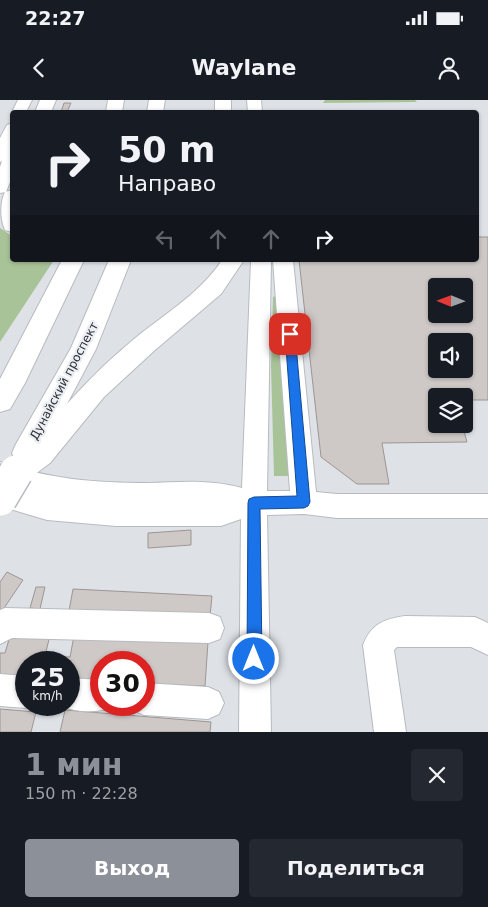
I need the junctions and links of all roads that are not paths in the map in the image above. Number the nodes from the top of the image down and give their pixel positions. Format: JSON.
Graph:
{"nodes":[{"id":1,"x":10,"y":133,"type":"edge"},
{"id":2,"x":0,"y":157,"type":"edge"},
{"id":3,"x":10,"y":162,"type":"edge"},
{"id":4,"x":0,"y":188,"type":"edge"},
{"id":5,"x":10,"y":203,"type":"edge"},
{"id":6,"x":10,"y":221,"type":"edge"},
{"id":7,"x":72,"y":262,"type":"edge"},
{"id":8,"x":119,"y":262,"type":"edge"},
{"id":9,"x":231,"y":262,"type":"edge"},
{"id":10,"x":261,"y":262,"type":"edge"},
{"id":11,"x":283,"y":262,"type":"edge"},
{"id":12,"x":39,"y":330,"type":"junction"},
{"id":13,"x":0,"y":375,"type":"edge"},
{"id":14,"x":0,"y":401,"type":"edge"},
{"id":15,"x":5,"y":480,"type":"edge"},
{"id":16,"x":0,"y":498,"type":"edge"},
{"id":17,"x":304,"y":502,"type":"junction"},
{"id":18,"x":254,"y":503,"type":"junction"},
{"id":19,"x":488,"y":506,"type":"edge"},
{"id":20,"x":209,"y":628,"type":"dead end"},
{"id":21,"x":0,"y":630,"type":"edge"},
{"id":22,"x":488,"y":640,"type":"edge"},
{"id":23,"x":0,"y":690,"type":"edge"},
{"id":24,"x":15,"y":691,"type":"edge"},
{"id":25,"x":155,"y":700,"type":"edge"},
{"id":26,"x":208,"y":703,"type":"dead end"},
{"id":27,"x":255,"y":732,"type":"edge"},
{"id":28,"x":390,"y":732,"type":"edge"}],
"edges":[{"from":1,"to":2,"type":"street"},
{"from":3,"to":4,"type":"street"},
{"from":5,"to":6,"type":"main road"},
{"from":7,"to":12,"type":"main road"},
{"from":8,"to":15,"type":"main road","name":"Дунайский проспект"},
{"from":9,"to":15,"type":"main road"},
{"from":10,"to":18,"type":"street"},
{"from":11,"to":17,"type":"street"},
{"from":12,"to":13,"type":"main road"},
{"from":12,"to":14,"type":"main road"},
{"from":15,"to":16,"type":"main road","name":"Дунайский проспект","bridge":true},
{"from":15,"to":18,"type":"street"},
{"from":17,"to":18,"type":"street"},
{"from":17,"to":19,"type":"street"},
{"from":18,"to":27,"type":"street"},
{"from":20,"to":21,"type":"street"},
{"from":22,"to":28,"type":"street"},
{"from":23,"to":24,"type":"street"},
{"from":25,"to":26,"type":"street"}]}
